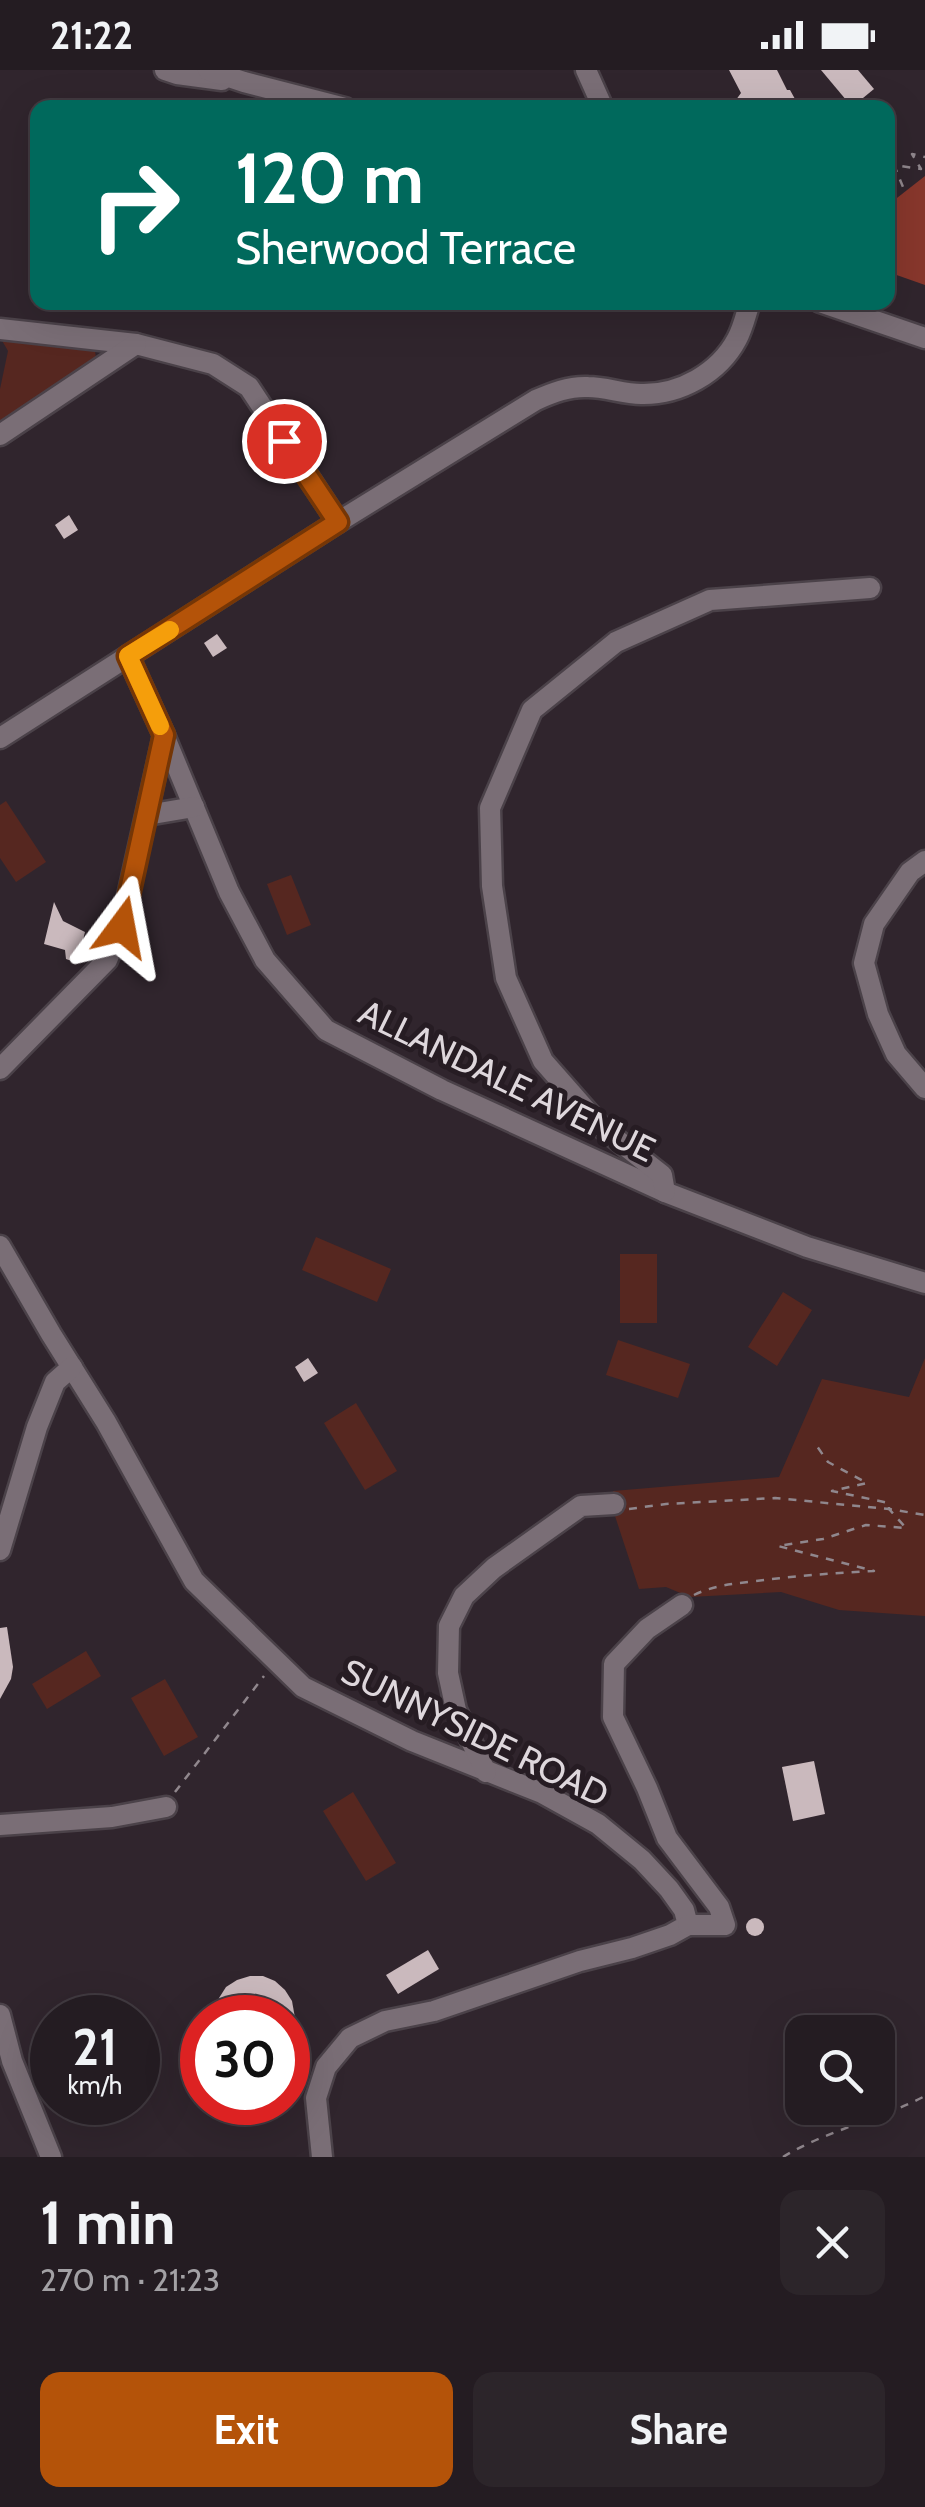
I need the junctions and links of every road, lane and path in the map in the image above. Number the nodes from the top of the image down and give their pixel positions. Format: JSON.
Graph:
{"nodes":[{"id":1,"x":165,"y":70,"type":"edge"},
{"id":2,"x":208,"y":70,"type":"edge"},
{"id":3,"x":586,"y":70,"type":"edge"},
{"id":4,"x":244,"y":82,"type":"junction"},
{"id":5,"x":314,"y":100,"type":"edge"},
{"id":6,"x":599,"y":100,"type":"edge"},
{"id":7,"x":925,"y":157,"type":"edge"},
{"id":8,"x":895,"y":165,"type":"edge"},
{"id":9,"x":895,"y":167,"type":"edge"},
{"id":10,"x":895,"y":184,"type":"edge"},
{"id":11,"x":747,"y":310,"type":"edge"},
{"id":12,"x":843,"y":310,"type":"edge"},
{"id":13,"x":0,"y":330,"type":"edge"},
{"id":14,"x":925,"y":338,"type":"edge"},
{"id":15,"x":136,"y":344,"type":"junction"},
{"id":16,"x":0,"y":435,"type":"edge"},
{"id":17,"x":338,"y":522,"type":"junction"},
{"id":18,"x":870,"y":588,"type":"dead end"},
{"id":19,"x":128,"y":656,"type":"junction"},
{"id":20,"x":164,"y":735,"type":"junction"},
{"id":21,"x":0,"y":738,"type":"edge"},
{"id":22,"x":194,"y":807,"type":"junction"},
{"id":23,"x":147,"y":815,"type":"junction"},
{"id":24,"x":925,"y":861,"type":"edge"},
{"id":25,"x":0,"y":1069,"type":"edge"},
{"id":26,"x":925,"y":1088,"type":"edge"},
{"id":27,"x":665,"y":1192,"type":"junction"},
{"id":28,"x":0,"y":1246,"type":"edge"},
{"id":29,"x":925,"y":1283,"type":"edge"},
{"id":30,"x":72,"y":1367,"type":"junction"},
{"id":31,"x":814,"y":1442,"type":"dead end"},
{"id":32,"x":614,"y":1504,"type":"joint"},
{"id":33,"x":889,"y":1508,"type":"junction"},
{"id":34,"x":925,"y":1515,"type":"edge"},
{"id":35,"x":0,"y":1550,"type":"edge"},
{"id":36,"x":682,"y":1606,"type":"joint"},
{"id":37,"x":264,"y":1676,"type":"dead end"},
{"id":38,"x":486,"y":1772,"type":"junction"},
{"id":39,"x":172,"y":1797,"type":"joint"},
{"id":40,"x":0,"y":1825,"type":"edge"},
{"id":41,"x":688,"y":1924,"type":"junction"},
{"id":42,"x":0,"y":2016,"type":"edge"},
{"id":43,"x":925,"y":2096,"type":"edge"},
{"id":44,"x":50,"y":2157,"type":"edge"},
{"id":45,"x":322,"y":2157,"type":"edge"},
{"id":46,"x":782,"y":2157,"type":"edge"}],
"edges":[{"from":1,"to":4,"type":"street"},
{"from":2,"to":4,"type":"street"},
{"from":3,"to":6,"type":"street"},
{"from":4,"to":5,"type":"street"},
{"from":7,"to":8,"type":"path"},
{"from":9,"to":10,"type":"path"},
{"from":11,"to":17,"type":"street"},
{"from":12,"to":14,"type":"street"},
{"from":13,"to":15,"type":"street"},
{"from":15,"to":16,"type":"street"},
{"from":15,"to":17,"type":"street"},
{"from":17,"to":19,"type":"street"},
{"from":18,"to":27,"type":"street"},
{"from":19,"to":20,"type":"street","name":"ALLANDALE AVENUE"},
{"from":19,"to":21,"type":"street"},
{"from":20,"to":22,"type":"street","name":"ALLANDALE AVENUE"},
{"from":20,"to":23,"type":"street"},
{"from":22,"to":23,"type":"street"},
{"from":22,"to":27,"type":"street","name":"ALLANDALE AVENUE"},
{"from":23,"to":25,"type":"street"},
{"from":24,"to":26,"type":"street"},
{"from":27,"to":29,"type":"street","name":"ALLANDALE AVENUE"},
{"from":28,"to":30,"type":"street","name":"SUNNYSIDE ROAD"},
{"from":30,"to":35,"type":"street"},
{"from":30,"to":38,"type":"street","name":"SUNNYSIDE ROAD"},
{"from":31,"to":33,"type":"path"},
{"from":32,"to":33,"type":"path"},
{"from":32,"to":38,"type":"street"},
{"from":33,"to":34,"type":"path"},
{"from":33,"to":36,"type":"path"},
{"from":36,"to":41,"type":"street"},
{"from":37,"to":39,"type":"path"},
{"from":38,"to":41,"type":"street","name":"SUNNYSIDE ROAD"},
{"from":39,"to":40,"type":"street"},
{"from":41,"to":45,"type":"street"},
{"from":42,"to":44,"type":"street"},
{"from":43,"to":46,"type":"path"}]}
